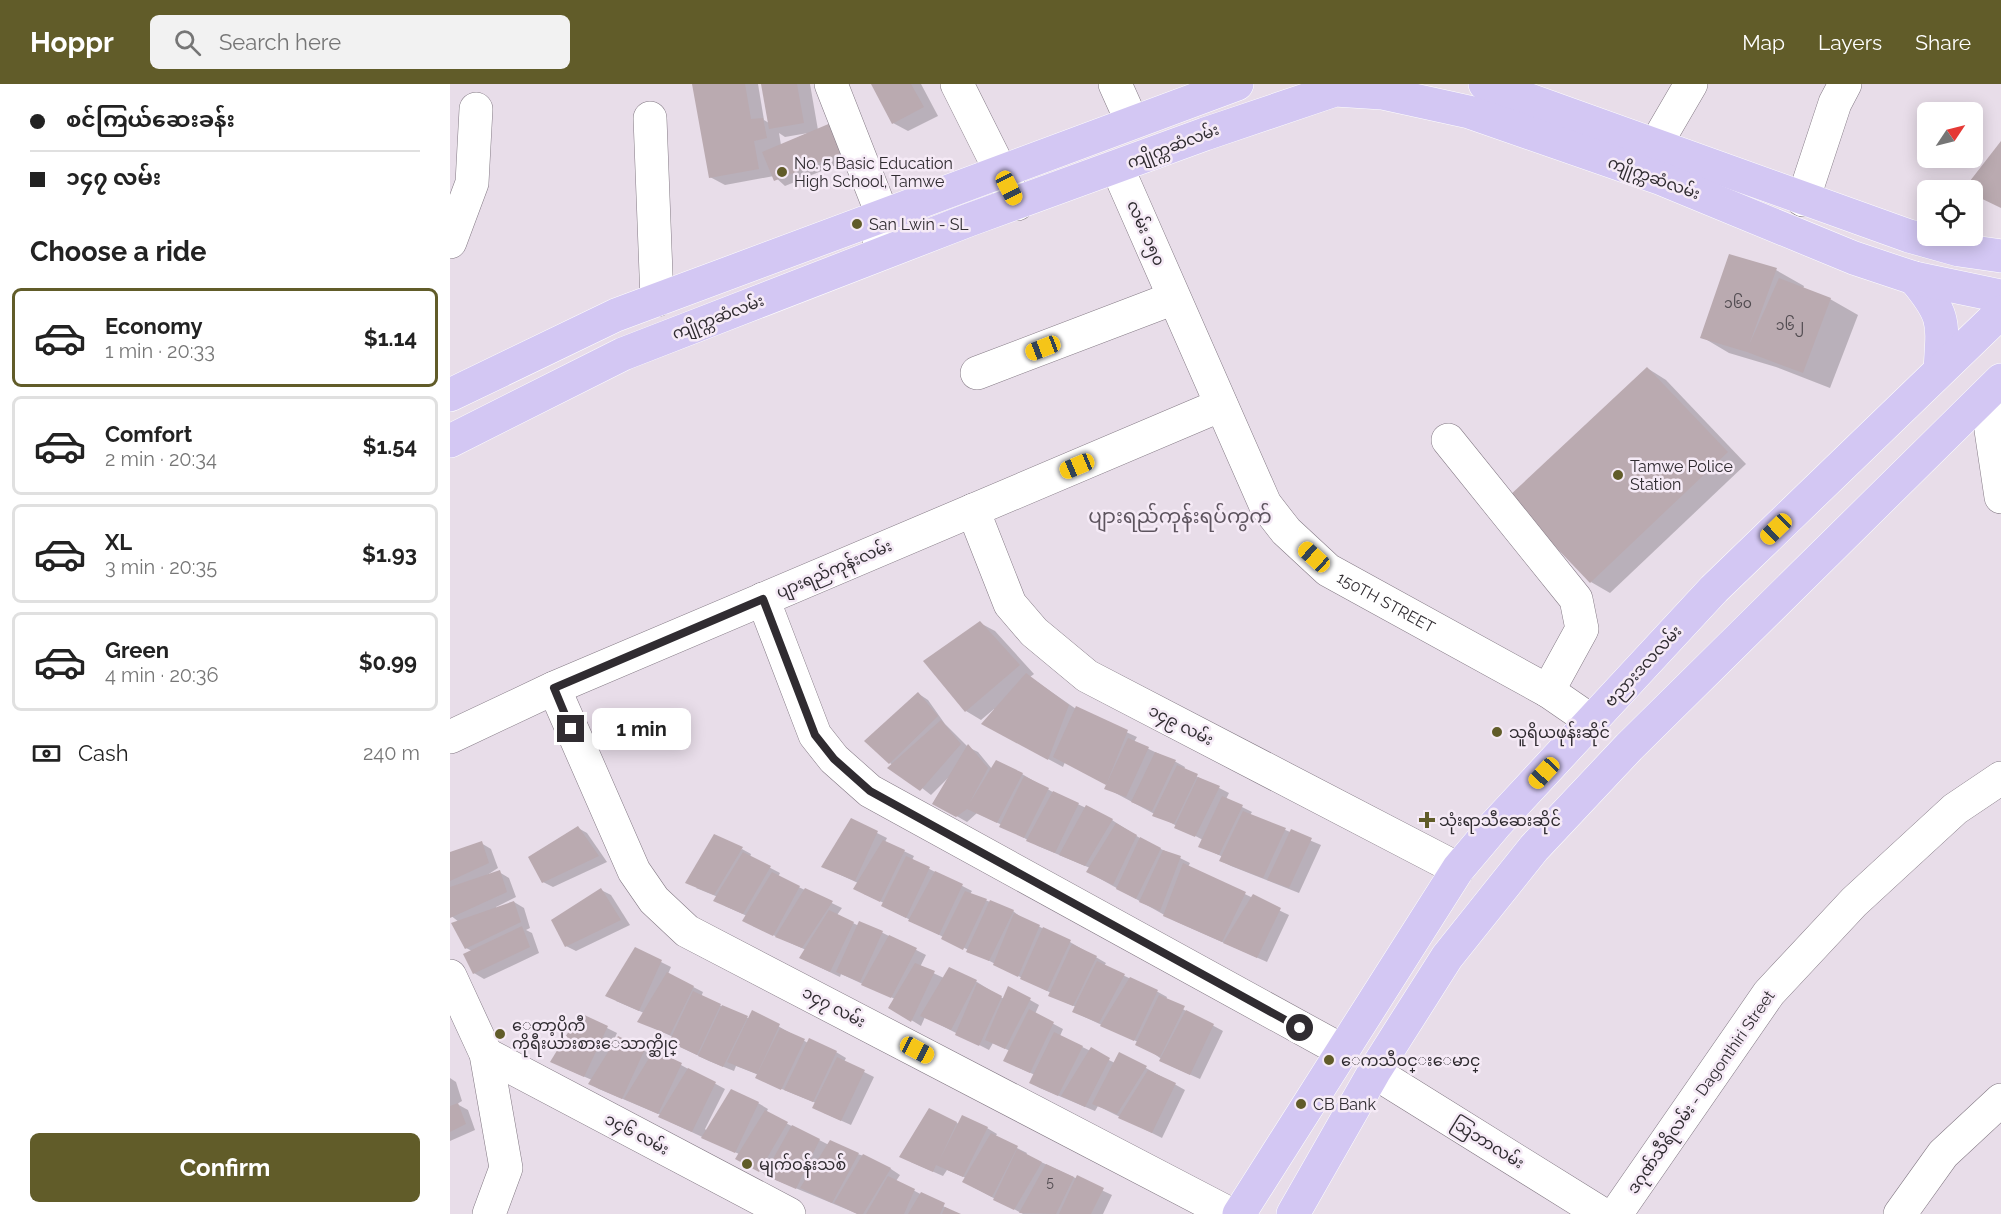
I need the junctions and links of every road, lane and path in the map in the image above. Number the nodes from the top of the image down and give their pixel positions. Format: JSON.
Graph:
{"nodes":[{"id":1,"x":831,"y":84,"type":"edge"},
{"id":2,"x":957,"y":84,"type":"edge"},
{"id":3,"x":1115,"y":84,"type":"edge"},
{"id":4,"x":1237,"y":84,"type":"edge"},
{"id":5,"x":1485,"y":84,"type":"edge"},
{"id":6,"x":1691,"y":84,"type":"edge"},
{"id":7,"x":1845,"y":84,"type":"edge"},
{"id":8,"x":1335,"y":87,"type":"edge"},
{"id":9,"x":476,"y":109,"type":"dead end"},
{"id":10,"x":650,"y":118,"type":"dead end"},
{"id":11,"x":1132,"y":122,"type":"junction"},
{"id":12,"x":1656,"y":144,"type":"junction"},
{"id":13,"x":1117,"y":167,"type":"junction"},
{"id":14,"x":1001,"y":172,"type":"junction"},
{"id":15,"x":1803,"y":200,"type":"junction"},
{"id":16,"x":1017,"y":204,"type":"junction"},
{"id":17,"x":882,"y":214,"type":"junction"},
{"id":18,"x":450,"y":242,"type":"edge"},
{"id":19,"x":878,"y":254,"type":"junction"},
{"id":20,"x":2001,"y":256,"type":"edge"},
{"id":21,"x":1914,"y":278,"type":"junction"},
{"id":22,"x":2001,"y":296,"type":"edge"},
{"id":23,"x":1174,"y":298,"type":"junction"},
{"id":24,"x":657,"y":300,"type":"junction"},
{"id":25,"x":2001,"y":312,"type":"edge"},
{"id":26,"x":1940,"y":370,"type":"junction"},
{"id":27,"x":977,"y":373,"type":"dead end"},
{"id":28,"x":2001,"y":380,"type":"edge"},
{"id":29,"x":450,"y":394,"type":"edge"},
{"id":30,"x":1221,"y":405,"type":"junction"},
{"id":31,"x":2001,"y":413,"type":"edge"},
{"id":32,"x":1448,"y":440,"type":"dead end"},
{"id":33,"x":450,"y":441,"type":"edge"},
{"id":34,"x":2001,"y":495,"type":"edge"},
{"id":35,"x":974,"y":510,"type":"junction"},
{"id":36,"x":763,"y":599,"type":"junction"},
{"id":37,"x":554,"y":688,"type":"junction"},
{"id":38,"x":1548,"y":691,"type":"junction"},
{"id":39,"x":1593,"y":722,"type":"junction"},
{"id":40,"x":450,"y":737,"type":"edge"},
{"id":41,"x":2001,"y":778,"type":"edge"},
{"id":42,"x":1458,"y":868,"type":"junction"},
{"id":43,"x":450,"y":976,"type":"edge"},
{"id":44,"x":1341,"y":1050,"type":"junction"},
{"id":45,"x":486,"y":1054,"type":"junction"},
{"id":46,"x":1374,"y":1072,"type":"junction"},
{"id":47,"x":2001,"y":1100,"type":"edge"},
{"id":48,"x":489,"y":1214,"type":"edge"},
{"id":49,"x":789,"y":1214,"type":"edge"},
{"id":50,"x":1230,"y":1214,"type":"edge"},
{"id":51,"x":1239,"y":1214,"type":"edge"},
{"id":52,"x":1293,"y":1214,"type":"edge"},
{"id":53,"x":1602,"y":1214,"type":"edge"},
{"id":54,"x":1616,"y":1214,"type":"edge"},
{"id":55,"x":1900,"y":1214,"type":"edge"}],
"edges":[{"from":1,"to":17,"type":"street"},
{"from":2,"to":14,"type":"street"},
{"from":3,"to":11,"type":"street"},
{"from":4,"to":11,"type":"main road"},
{"from":5,"to":12,"type":"main road","name":"ကျိုက္ကဆံလမ်း"},
{"from":6,"to":12,"type":"street"},
{"from":7,"to":15,"type":"street"},
{"from":8,"to":13,"type":"main road","name":"ကျိုက္ကဆံလမ်း"},
{"from":8,"to":21,"type":"main road","name":"ကျိုက္ကဆံလမ်း"},
{"from":9,"to":18,"type":"street"},
{"from":10,"to":24,"type":"street"},
{"from":11,"to":14,"type":"main road"},
{"from":12,"to":15,"type":"main road","name":"ကျိုက္ကဆံလမ်း"},
{"from":13,"to":16,"type":"main road","name":"ကျိုက္ကဆံလမ်း"},
{"from":13,"to":23,"type":"street","name":"လမ်း ၁၅၀"},
{"from":14,"to":16,"type":"street"},
{"from":14,"to":17,"type":"main road"},
{"from":15,"to":20,"type":"main road","name":"ကျိုက္ကဆံလမ်း"},
{"from":16,"to":19,"type":"main road","name":"ကျိုက္ကဆံလမ်း"},
{"from":17,"to":19,"type":"street"},
{"from":17,"to":24,"type":"main road"},
{"from":19,"to":33,"type":"main road","name":"ကျိုက္ကဆံလမ်း"},
{"from":21,"to":22,"type":"main road","name":"ကျိုက္ကဆံလမ်း"},
{"from":21,"to":26,"type":"main road"},
{"from":23,"to":27,"type":"street"},
{"from":23,"to":30,"type":"street","name":"150TH STREET"},
{"from":24,"to":29,"type":"main road"},
{"from":25,"to":26,"type":"main road","name":"ဗညားဒလလမ်း"},
{"from":26,"to":39,"type":"main road","name":"ဗညားဒလလမ်း"},
{"from":28,"to":46,"type":"main road"},
{"from":30,"to":35,"type":"street","name":"ပျားရည်ကုန်းလမ်း"},
{"from":30,"to":38,"type":"street","name":"150TH STREET"},
{"from":31,"to":34,"type":"street"},
{"from":32,"to":38,"type":"street"},
{"from":35,"to":36,"type":"street","name":"ပျားရည်ကုန်းလမ်း"},
{"from":35,"to":42,"type":"street","name":"၁၄၉ လမ်း"},
{"from":36,"to":37,"type":"street","name":"ပျားရည်ကုန်းလမ်း"},
{"from":36,"to":44,"type":"street"},
{"from":37,"to":40,"type":"street","name":"ပျားရည်ကုန်းလမ်း"},
{"from":37,"to":50,"type":"street","name":"၁၄၇ လမ်း"},
{"from":38,"to":39,"type":"street","name":"150TH STREET"},
{"from":39,"to":42,"type":"main road","name":"ဗညားဒလလမ်း"},
{"from":41,"to":54,"type":"street","name":"ဒဂုဏ်သီရိလမ်း - Dagonthiri Street"},
{"from":42,"to":44,"type":"main road","name":"ဗညားဒလလမ်း"},
{"from":43,"to":45,"type":"street"},
{"from":44,"to":51,"type":"main road","name":"ဗညားဒလလမ်း"},
{"from":45,"to":48,"type":"street"},
{"from":45,"to":49,"type":"street","name":"၁၄၆ လမ်း"},
{"from":46,"to":52,"type":"main road"},
{"from":46,"to":53,"type":"street","name":"ဩဘာလမ်း"},
{"from":47,"to":55,"type":"street"}]}
